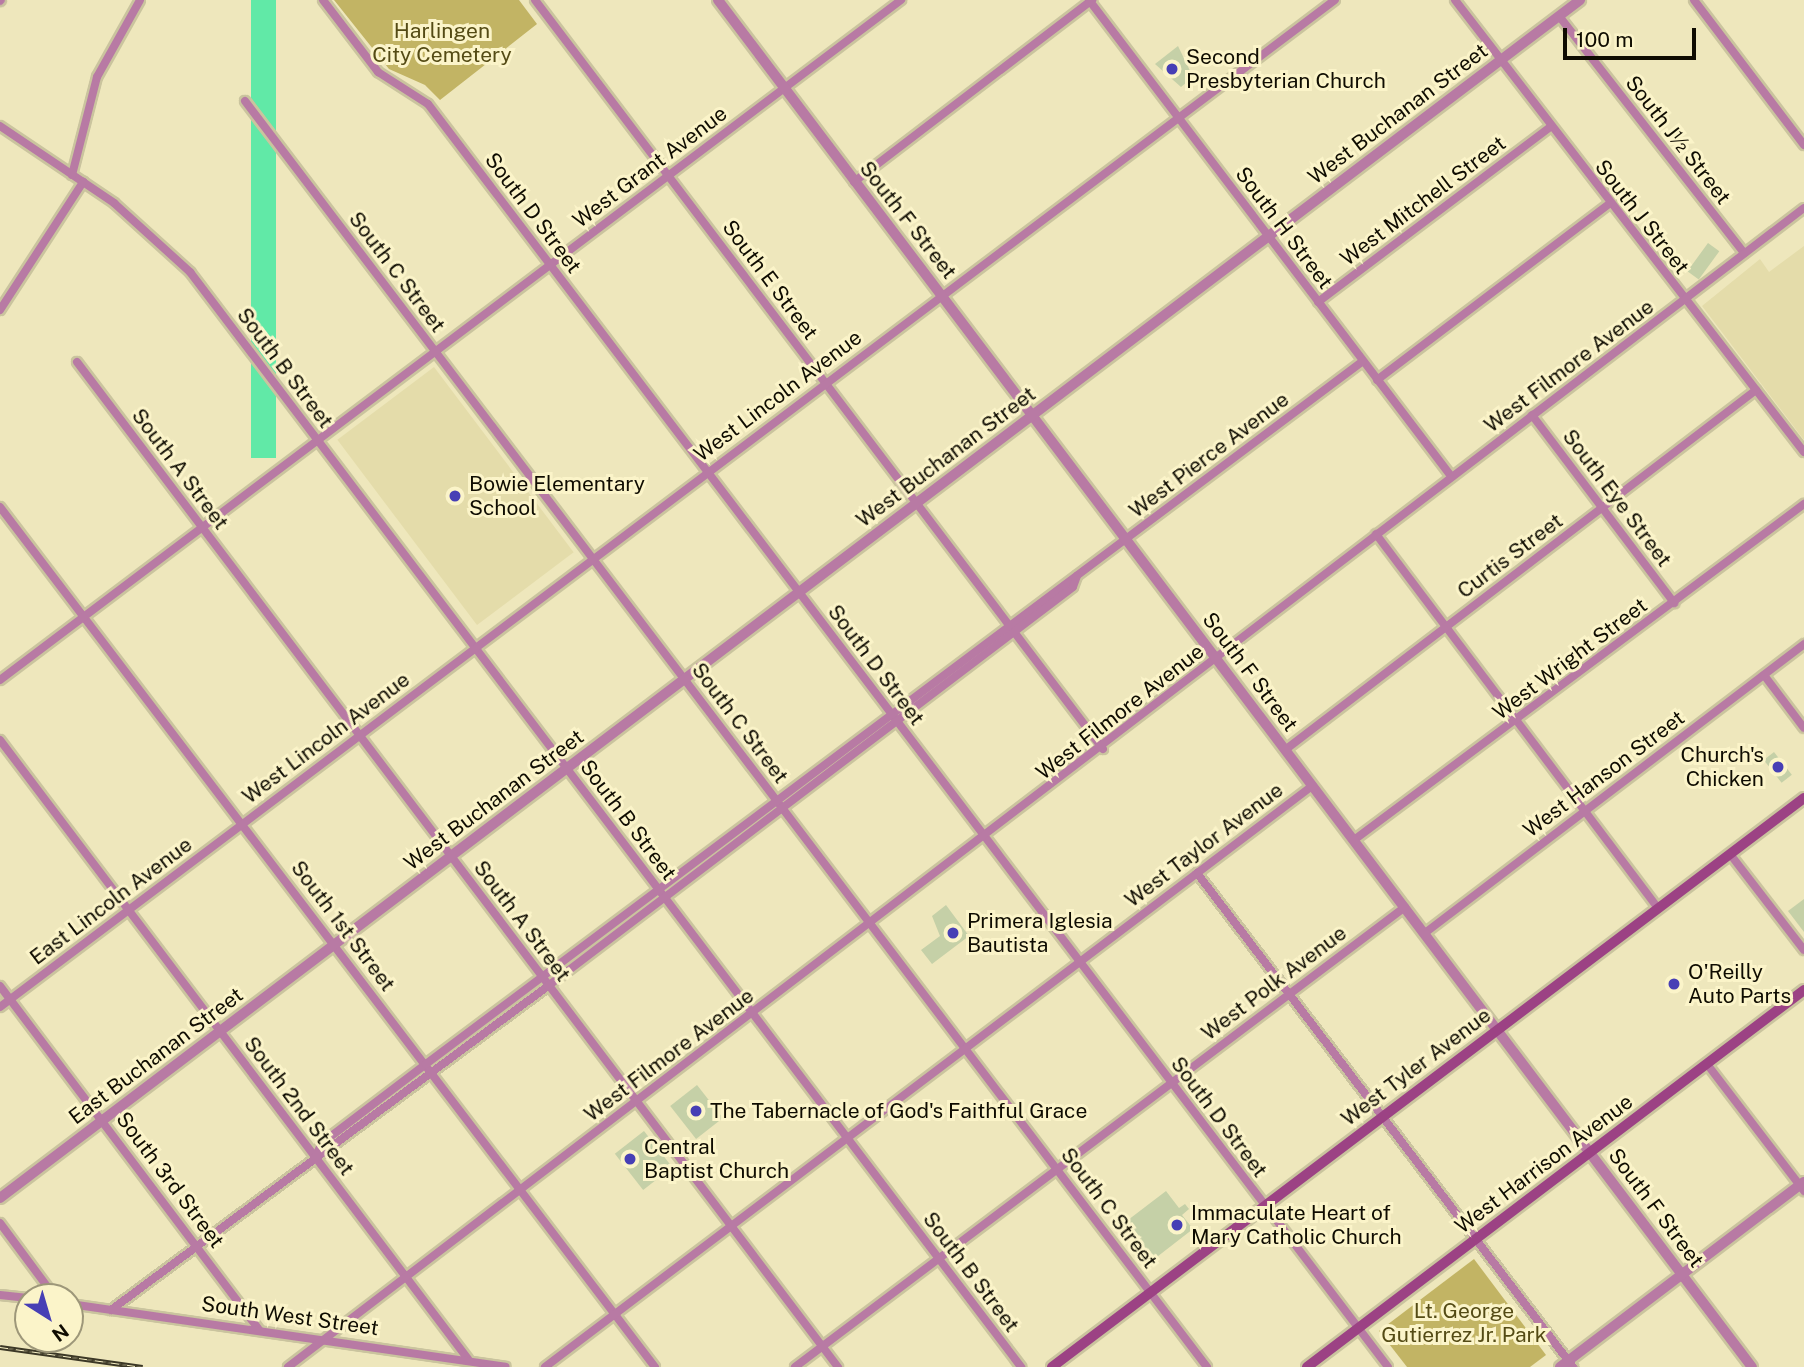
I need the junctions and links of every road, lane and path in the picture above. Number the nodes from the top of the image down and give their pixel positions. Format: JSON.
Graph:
{"nodes":[{"id":1,"x":140,"y":0,"type":"edge"},
{"id":2,"x":323,"y":0,"type":"edge"},
{"id":3,"x":535,"y":0,"type":"edge"},
{"id":4,"x":718,"y":0,"type":"edge"},
{"id":5,"x":899,"y":0,"type":"edge"},
{"id":6,"x":1091,"y":0,"type":"edge"},
{"id":7,"x":1335,"y":0,"type":"edge"},
{"id":8,"x":1455,"y":0,"type":"edge"},
{"id":9,"x":1580,"y":0,"type":"edge"},
{"id":10,"x":1694,"y":0,"type":"edge"},
{"id":11,"x":1559,"y":16,"type":"junction"},
{"id":12,"x":1501,"y":60,"type":"junction"},
{"id":13,"x":785,"y":87,"type":"junction"},
{"id":14,"x":245,"y":101,"type":"dead end"},
{"id":15,"x":1179,"y":119,"type":"junction"},
{"id":16,"x":0,"y":127,"type":"edge"},
{"id":17,"x":1550,"y":127,"type":"junction"},
{"id":18,"x":1804,"y":145,"type":"edge"},
{"id":19,"x":668,"y":174,"type":"junction"},
{"id":20,"x":72,"y":175,"type":"junction"},
{"id":21,"x":83,"y":182,"type":"junction"},
{"id":22,"x":854,"y":182,"type":"junction"},
{"id":23,"x":1609,"y":204,"type":"junction"},
{"id":24,"x":1804,"y":208,"type":"edge"},
{"id":25,"x":1268,"y":236,"type":"junction"},
{"id":26,"x":1744,"y":253,"type":"junction"},
{"id":27,"x":550,"y":264,"type":"junction"},
{"id":28,"x":944,"y":297,"type":"junction"},
{"id":29,"x":1685,"y":299,"type":"junction"},
{"id":30,"x":1318,"y":302,"type":"junction"},
{"id":31,"x":0,"y":310,"type":"edge"},
{"id":32,"x":434,"y":349,"type":"junction"},
{"id":33,"x":1363,"y":361,"type":"junction"},
{"id":34,"x":77,"y":362,"type":"dead end"},
{"id":35,"x":1377,"y":380,"type":"junction"},
{"id":36,"x":825,"y":381,"type":"junction"},
{"id":37,"x":1756,"y":390,"type":"junction"},
{"id":38,"x":1532,"y":415,"type":"junction"},
{"id":39,"x":1034,"y":416,"type":"junction"},
{"id":40,"x":317,"y":439,"type":"junction"},
{"id":41,"x":1804,"y":452,"type":"edge"},
{"id":42,"x":707,"y":471,"type":"junction"},
{"id":43,"x":1451,"y":476,"type":"junction"},
{"id":44,"x":918,"y":503,"type":"junction"},
{"id":45,"x":1804,"y":504,"type":"edge"},
{"id":46,"x":0,"y":507,"type":"edge"},
{"id":47,"x":1603,"y":507,"type":"junction"},
{"id":48,"x":202,"y":527,"type":"junction"},
{"id":49,"x":1376,"y":534,"type":"junction"},
{"id":50,"x":1125,"y":540,"type":"junction"},
{"id":51,"x":593,"y":558,"type":"junction"},
{"id":52,"x":799,"y":593,"type":"junction"},
{"id":53,"x":1674,"y":603,"type":"junction"},
{"id":54,"x":85,"y":615,"type":"junction"},
{"id":55,"x":1445,"y":626,"type":"junction"},
{"id":56,"x":1010,"y":627,"type":"junction"},
{"id":57,"x":1804,"y":644,"type":"edge"},
{"id":58,"x":475,"y":647,"type":"junction"},
{"id":59,"x":1217,"y":660,"type":"junction"},
{"id":60,"x":1764,"y":675,"type":"junction"},
{"id":61,"x":685,"y":679,"type":"junction"},
{"id":62,"x":0,"y":680,"type":"edge"},
{"id":63,"x":891,"y":713,"type":"junction"},
{"id":64,"x":897,"y":720,"type":"junction"},
{"id":65,"x":1517,"y":721,"type":"junction"},
{"id":66,"x":1804,"y":728,"type":"edge"},
{"id":67,"x":359,"y":735,"type":"junction"},
{"id":68,"x":0,"y":740,"type":"edge"},
{"id":69,"x":1103,"y":749,"type":"junction"},
{"id":70,"x":1285,"y":750,"type":"junction"},
{"id":71,"x":567,"y":768,"type":"junction"},
{"id":72,"x":1312,"y":786,"type":"junction"},
{"id":73,"x":1804,"y":798,"type":"edge"},
{"id":74,"x":778,"y":803,"type":"junction"},
{"id":75,"x":1584,"y":811,"type":"junction"},
{"id":76,"x":243,"y":823,"type":"junction"},
{"id":77,"x":985,"y":837,"type":"junction"},
{"id":78,"x":1354,"y":840,"type":"junction"},
{"id":79,"x":1730,"y":854,"type":"junction"},
{"id":80,"x":452,"y":857,"type":"junction"},
{"id":81,"x":1197,"y":873,"type":"junction"},
{"id":82,"x":660,"y":892,"type":"junction"},
{"id":83,"x":1405,"y":907,"type":"junction"},
{"id":84,"x":1658,"y":908,"type":"junction"},
{"id":85,"x":128,"y":909,"type":"junction"},
{"id":86,"x":871,"y":924,"type":"junction"},
{"id":87,"x":1425,"y":933,"type":"junction"},
{"id":88,"x":335,"y":944,"type":"junction"},
{"id":89,"x":1804,"y":950,"type":"edge"},
{"id":90,"x":1080,"y":961,"type":"junction"},
{"id":91,"x":542,"y":976,"type":"junction"},
{"id":92,"x":0,"y":986,"type":"edge"},
{"id":93,"x":548,"y":986,"type":"junction"},
{"id":94,"x":1804,"y":990,"type":"edge"},
{"id":95,"x":1289,"y":993,"type":"junction"},
{"id":96,"x":10,"y":999,"type":"junction"},
{"id":97,"x":0,"y":1007,"type":"edge"},
{"id":98,"x":753,"y":1013,"type":"junction"},
{"id":99,"x":1496,"y":1030,"type":"junction"},
{"id":100,"x":220,"y":1031,"type":"junction"},
{"id":101,"x":965,"y":1048,"type":"junction"},
{"id":102,"x":426,"y":1064,"type":"junction"},
{"id":103,"x":1707,"y":1064,"type":"junction"},
{"id":104,"x":432,"y":1073,"type":"junction"},
{"id":105,"x":1171,"y":1083,"type":"junction"},
{"id":106,"x":638,"y":1101,"type":"junction"},
{"id":107,"x":1383,"y":1116,"type":"junction"},
{"id":108,"x":103,"y":1120,"type":"junction"},
{"id":109,"x":847,"y":1137,"type":"junction"},
{"id":110,"x":1589,"y":1153,"type":"junction"},
{"id":111,"x":316,"y":1155,"type":"junction"},
{"id":112,"x":1058,"y":1169,"type":"junction"},
{"id":113,"x":1803,"y":1186,"type":"edge"},
{"id":114,"x":522,"y":1189,"type":"junction"},
{"id":115,"x":0,"y":1198,"type":"edge"},
{"id":116,"x":1265,"y":1206,"type":"junction"},
{"id":117,"x":0,"y":1223,"type":"edge"},
{"id":118,"x":731,"y":1225,"type":"junction"},
{"id":119,"x":1477,"y":1239,"type":"junction"},
{"id":120,"x":197,"y":1245,"type":"junction"},
{"id":121,"x":939,"y":1258,"type":"junction"},
{"id":122,"x":1683,"y":1275,"type":"junction"},
{"id":123,"x":407,"y":1276,"type":"junction"},
{"id":124,"x":45,"y":1283,"type":"edge"},
{"id":125,"x":1151,"y":1292,"type":"junction"},
{"id":126,"x":84,"y":1306,"type":"edge"},
{"id":127,"x":111,"y":1310,"type":"junction"},
{"id":128,"x":615,"y":1312,"type":"junction"},
{"id":129,"x":1359,"y":1328,"type":"junction"},
{"id":130,"x":259,"y":1329,"type":"junction"},
{"id":131,"x":326,"y":1338,"type":"junction"},
{"id":132,"x":822,"y":1346,"type":"junction"},
{"id":133,"x":468,"y":1359,"type":"junction"},
{"id":134,"x":1567,"y":1365,"type":"edge"},
{"id":135,"x":288,"y":1367,"type":"edge"},
{"id":136,"x":505,"y":1367,"type":"edge"},
{"id":137,"x":545,"y":1367,"type":"edge"},
{"id":138,"x":655,"y":1367,"type":"edge"},
{"id":139,"x":795,"y":1367,"type":"edge"},
{"id":140,"x":838,"y":1367,"type":"edge"},
{"id":141,"x":1021,"y":1367,"type":"edge"},
{"id":142,"x":1052,"y":1367,"type":"edge"},
{"id":143,"x":1207,"y":1367,"type":"edge"},
{"id":144,"x":1307,"y":1367,"type":"edge"},
{"id":145,"x":1388,"y":1367,"type":"edge"},
{"id":146,"x":1752,"y":1367,"type":"edge"}],
"edges":[{"from":1,"to":20,"type":"street"},
{"from":2,"to":27,"type":"street","name":"South D Street"},
{"from":3,"to":19,"type":"street","name":"South E Street"},
{"from":4,"to":13,"type":"street","name":"South F Street"},
{"from":5,"to":13,"type":"street","name":"West Grant Avenue"},
{"from":6,"to":15,"type":"street","name":"South H Street"},
{"from":6,"to":22,"type":"street"},
{"from":7,"to":15,"type":"street","name":"West Lincoln Avenue"},
{"from":8,"to":12,"type":"street","name":"South J Street"},
{"from":9,"to":11,"type":"street","name":"West Buchanan Street"},
{"from":10,"to":18,"type":"street"},
{"from":11,"to":12,"type":"street","name":"West Buchanan Street"},
{"from":11,"to":26,"type":"street","name":"South J½ Street"},
{"from":12,"to":17,"type":"street","name":"South J Street"},
{"from":12,"to":25,"type":"street","name":"West Buchanan Street"},
{"from":13,"to":19,"type":"street","name":"West Grant Avenue"},
{"from":13,"to":22,"type":"street","name":"South F Street"},
{"from":14,"to":32,"type":"street","name":"South C Street"},
{"from":15,"to":25,"type":"street","name":"South H Street"},
{"from":15,"to":28,"type":"street","name":"West Lincoln Avenue"},
{"from":16,"to":20,"type":"street"},
{"from":17,"to":23,"type":"street","name":"South J Street"},
{"from":17,"to":30,"type":"street","name":"West Mitchell Street"},
{"from":19,"to":27,"type":"street","name":"West Grant Avenue"},
{"from":19,"to":36,"type":"street","name":"South E Street"},
{"from":20,"to":21,"type":"street","name":"South B Street"},
{"from":21,"to":31,"type":"street"},
{"from":21,"to":40,"type":"street","name":"South B Street"},
{"from":22,"to":28,"type":"street","name":"South F Street"},
{"from":23,"to":29,"type":"street","name":"South J Street"},
{"from":23,"to":35,"type":"street"},
{"from":24,"to":26,"type":"street","name":"West Filmore Avenue"},
{"from":25,"to":30,"type":"street","name":"South H Street"},
{"from":25,"to":39,"type":"street","name":"West Buchanan Street"},
{"from":26,"to":29,"type":"street","name":"West Filmore Avenue"},
{"from":27,"to":32,"type":"street","name":"West Grant Avenue"},
{"from":27,"to":42,"type":"street","name":"South D Street"},
{"from":28,"to":36,"type":"street","name":"West Lincoln Avenue"},
{"from":28,"to":39,"type":"street","name":"South F Street"},
{"from":29,"to":37,"type":"street","name":"South J Street"},
{"from":29,"to":38,"type":"street","name":"West Filmore Avenue"},
{"from":30,"to":33,"type":"street","name":"South H Street"},
{"from":32,"to":40,"type":"street","name":"West Grant Avenue"},
{"from":32,"to":51,"type":"street","name":"South C Street"},
{"from":33,"to":35,"type":"street","name":"South H Street"},
{"from":33,"to":50,"type":"street","name":"West Pierce Avenue"},
{"from":34,"to":48,"type":"street","name":"South A Street"},
{"from":35,"to":43,"type":"street","name":"South H Street"},
{"from":36,"to":42,"type":"street","name":"West Lincoln Avenue"},
{"from":36,"to":44,"type":"street","name":"South E Street"},
{"from":37,"to":41,"type":"street","name":"South J Street"},
{"from":37,"to":47,"type":"street","name":"Curtis Street"},
{"from":38,"to":43,"type":"street","name":"West Filmore Avenue"},
{"from":38,"to":47,"type":"street","name":"South Eye Street"},
{"from":39,"to":44,"type":"street","name":"West Buchanan Street"},
{"from":39,"to":50,"type":"street","name":"South F Street"},
{"from":40,"to":48,"type":"street","name":"West Grant Avenue"},
{"from":40,"to":58,"type":"street","name":"South B Street"},
{"from":42,"to":51,"type":"street","name":"West Lincoln Avenue"},
{"from":42,"to":52,"type":"street","name":"South D Street"},
{"from":43,"to":49,"type":"street","name":"West Filmore Avenue"},
{"from":44,"to":52,"type":"street","name":"West Buchanan Street"},
{"from":44,"to":56,"type":"street","name":"South E Street"},
{"from":45,"to":53,"type":"street","name":"West Wright Street"},
{"from":46,"to":54,"type":"street","name":"South 1st Street"},
{"from":47,"to":53,"type":"street","name":"South Eye Street"},
{"from":47,"to":55,"type":"street","name":"Curtis Street"},
{"from":48,"to":54,"type":"street","name":"West Grant Avenue"},
{"from":48,"to":67,"type":"street","name":"South A Street"},
{"from":49,"to":55,"type":"street"},
{"from":49,"to":59,"type":"street","name":"West Filmore Avenue"},
{"from":50,"to":56,"type":"street","name":"West Pierce Avenue"},
{"from":50,"to":59,"type":"street","name":"South F Street"},
{"from":51,"to":58,"type":"street","name":"West Lincoln Avenue"},
{"from":51,"to":61,"type":"street","name":"South C Street"},
{"from":52,"to":61,"type":"street","name":"West Buchanan Street"},
{"from":52,"to":63,"type":"street","name":"South D Street"},
{"from":53,"to":65,"type":"street","name":"West Wright Street"},
{"from":54,"to":62,"type":"street","name":"West Grant Avenue"},
{"from":54,"to":76,"type":"street","name":"South 1st Street"},
{"from":55,"to":65,"type":"street"},
{"from":55,"to":70,"type":"street","name":"Curtis Street"},
{"from":56,"to":63,"type":"street","name":"West Pierce Avenue"},
{"from":56,"to":64,"type":"street","name":"West Pierce Avenue"},
{"from":56,"to":69,"type":"street","name":"South E Street"},
{"from":57,"to":60,"type":"street","name":"West Hanson Street"},
{"from":58,"to":67,"type":"street","name":"West Lincoln Avenue"},
{"from":58,"to":71,"type":"street","name":"South B Street"},
{"from":59,"to":69,"type":"street","name":"West Filmore Avenue"},
{"from":59,"to":70,"type":"street","name":"South F Street"},
{"from":60,"to":66,"type":"street"},
{"from":60,"to":75,"type":"street","name":"West Hanson Street"},
{"from":61,"to":71,"type":"street","name":"West Buchanan Street"},
{"from":61,"to":74,"type":"street","name":"South C Street"},
{"from":63,"to":64,"type":"street","name":"South D Street"},
{"from":63,"to":74,"type":"street","name":"West Pierce Avenue"},
{"from":64,"to":74,"type":"street","name":"West Pierce Avenue"},
{"from":64,"to":77,"type":"street","name":"South D Street"},
{"from":65,"to":75,"type":"street"},
{"from":65,"to":78,"type":"street","name":"West Wright Street"},
{"from":67,"to":76,"type":"street","name":"West Lincoln Avenue"},
{"from":67,"to":80,"type":"street","name":"South A Street"},
{"from":68,"to":85,"type":"street","name":"South 2nd Street"},
{"from":69,"to":77,"type":"street","name":"West Filmore Avenue"},
{"from":70,"to":72,"type":"street","name":"South F Street"},
{"from":71,"to":80,"type":"street","name":"West Buchanan Street"},
{"from":71,"to":82,"type":"street","name":"South B Street"},
{"from":72,"to":78,"type":"street","name":"South F Street"},
{"from":72,"to":81,"type":"street","name":"West Taylor Avenue"},
{"from":73,"to":79,"type":"main road","name":"West Tyler Avenue"},
{"from":74,"to":82,"type":"street","name":"West Pierce Avenue"},
{"from":74,"to":86,"type":"street","name":"South C Street"},
{"from":75,"to":84,"type":"street"},
{"from":75,"to":87,"type":"street","name":"West Hanson Street"},
{"from":76,"to":85,"type":"street","name":"East Lincoln Avenue"},
{"from":76,"to":88,"type":"street","name":"South 1st Street"},
{"from":77,"to":86,"type":"street","name":"West Filmore Avenue"},
{"from":77,"to":90,"type":"street","name":"South D Street"},
{"from":78,"to":83,"type":"street","name":"South F Street"},
{"from":79,"to":84,"type":"main road","name":"West Tyler Avenue"},
{"from":79,"to":89,"type":"street"},
{"from":80,"to":88,"type":"street","name":"West Buchanan Street"},
{"from":80,"to":91,"type":"street","name":"South A Street"},
{"from":81,"to":90,"type":"street","name":"West Taylor Avenue"},
{"from":81,"to":95,"type":"street"},
{"from":82,"to":91,"type":"street","name":"West Pierce Avenue"},
{"from":82,"to":93,"type":"street","name":"West Pierce Avenue"},
{"from":82,"to":98,"type":"street","name":"South B Street"},
{"from":83,"to":87,"type":"street","name":"South F Street"},
{"from":83,"to":95,"type":"street","name":"West Polk Avenue"},
{"from":84,"to":99,"type":"main road","name":"West Tyler Avenue"},
{"from":85,"to":96,"type":"street","name":"East Lincoln Avenue"},
{"from":85,"to":100,"type":"street","name":"South 2nd Street"},
{"from":86,"to":98,"type":"street","name":"West Filmore Avenue"},
{"from":86,"to":101,"type":"street","name":"South C Street"},
{"from":87,"to":99,"type":"street","name":"South F Street"},
{"from":88,"to":100,"type":"street","name":"East Buchanan Street"},
{"from":88,"to":102,"type":"street","name":"South 1st Street"},
{"from":90,"to":101,"type":"street","name":"West Taylor Avenue"},
{"from":90,"to":105,"type":"street","name":"South D Street"},
{"from":91,"to":93,"type":"street","name":"South A Street"},
{"from":91,"to":102,"type":"street","name":"West Pierce Avenue"},
{"from":92,"to":96,"type":"street","name":"South 3rd Street"},
{"from":93,"to":104,"type":"street","name":"West Pierce Avenue"},
{"from":93,"to":106,"type":"street","name":"South A Street"},
{"from":94,"to":103,"type":"main road","name":"West Harrison Avenue"},
{"from":95,"to":105,"type":"street","name":"West Polk Avenue"},
{"from":95,"to":107,"type":"street"},
{"from":96,"to":97,"type":"street","name":"East Lincoln Avenue"},
{"from":96,"to":108,"type":"street","name":"South 3rd Street"},
{"from":98,"to":106,"type":"street","name":"West Filmore Avenue"},
{"from":98,"to":109,"type":"street","name":"South B Street"},
{"from":99,"to":107,"type":"main road","name":"West Tyler Avenue"},
{"from":99,"to":110,"type":"street","name":"South F Street"},
{"from":100,"to":108,"type":"street","name":"East Buchanan Street"},
{"from":100,"to":111,"type":"street","name":"South 2nd Street"},
{"from":101,"to":109,"type":"street","name":"West Taylor Avenue"},
{"from":101,"to":112,"type":"street","name":"South C Street"},
{"from":102,"to":104,"type":"street","name":"South 1st Street"},
{"from":102,"to":111,"type":"street","name":"West Pierce Avenue"},
{"from":103,"to":110,"type":"main road","name":"West Harrison Avenue"},
{"from":103,"to":113,"type":"street"},
{"from":104,"to":111,"type":"street","name":"West Pierce Avenue"},
{"from":104,"to":114,"type":"street","name":"South 1st Street"},
{"from":105,"to":112,"type":"street","name":"West Polk Avenue"},
{"from":105,"to":116,"type":"street","name":"South D Street"},
{"from":106,"to":114,"type":"street","name":"West Filmore Avenue"},
{"from":106,"to":118,"type":"street","name":"South A Street"},
{"from":107,"to":116,"type":"main road","name":"West Tyler Avenue"},
{"from":107,"to":119,"type":"street"},
{"from":108,"to":115,"type":"street","name":"East Buchanan Street"},
{"from":108,"to":120,"type":"street","name":"South 3rd Street"},
{"from":109,"to":118,"type":"street","name":"West Taylor Avenue"},
{"from":109,"to":121,"type":"street","name":"South B Street"},
{"from":110,"to":119,"type":"main road","name":"West Harrison Avenue"},
{"from":110,"to":122,"type":"street","name":"South F Street"},
{"from":111,"to":120,"type":"street"},
{"from":111,"to":123,"type":"street","name":"South 2nd Street"},
{"from":112,"to":121,"type":"street","name":"West Polk Avenue"},
{"from":112,"to":125,"type":"street","name":"South C Street"},
{"from":113,"to":122,"type":"street"},
{"from":114,"to":123,"type":"street","name":"West Filmore Avenue"},
{"from":114,"to":128,"type":"street","name":"South 1st Street"},
{"from":116,"to":125,"type":"main road","name":"West Tyler Avenue"},
{"from":116,"to":129,"type":"street","name":"South D Street"},
{"from":117,"to":124,"type":"street"},
{"from":118,"to":128,"type":"street","name":"West Taylor Avenue"},
{"from":118,"to":132,"type":"street","name":"South A Street"},
{"from":119,"to":129,"type":"main road","name":"West Harrison Avenue"},
{"from":119,"to":134,"type":"street"},
{"from":120,"to":127,"type":"street"},
{"from":120,"to":130,"type":"street","name":"South 3rd Street"},
{"from":121,"to":132,"type":"street","name":"West Polk Avenue"},
{"from":121,"to":141,"type":"street","name":"South B Street"},
{"from":122,"to":134,"type":"street"},
{"from":122,"to":146,"type":"street","name":"South F Street"},
{"from":123,"to":131,"type":"street","name":"West Filmore Avenue"},
{"from":123,"to":133,"type":"street","name":"South 2nd Street"},
{"from":125,"to":142,"type":"main road","name":"West Tyler Avenue"},
{"from":125,"to":143,"type":"street","name":"South C Street"},
{"from":126,"to":127,"type":"street","name":"South West Street"},
{"from":127,"to":130,"type":"street","name":"South West Street"},
{"from":128,"to":137,"type":"street","name":"West Taylor Avenue"},
{"from":128,"to":138,"type":"street","name":"South 1st Street"},
{"from":129,"to":144,"type":"main road","name":"West Harrison Avenue"},
{"from":129,"to":145,"type":"street","name":"South D Street"},
{"from":130,"to":131,"type":"street","name":"South West Street"},
{"from":131,"to":133,"type":"street","name":"South West Street"},
{"from":131,"to":135,"type":"street","name":"West Filmore Avenue"},
{"from":132,"to":139,"type":"street","name":"West Polk Avenue"},
{"from":132,"to":140,"type":"street","name":"South A Street"},
{"from":133,"to":136,"type":"street","name":"South West Street"}]}
